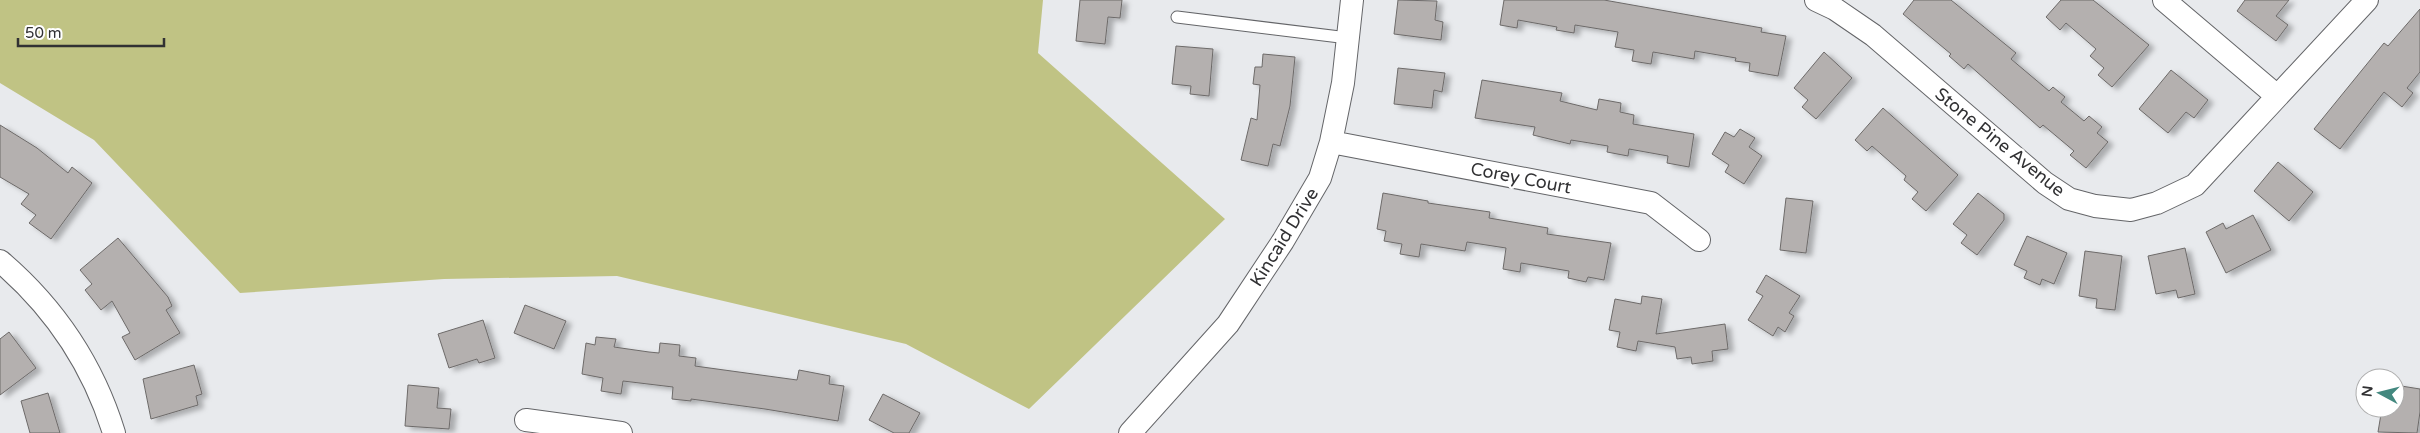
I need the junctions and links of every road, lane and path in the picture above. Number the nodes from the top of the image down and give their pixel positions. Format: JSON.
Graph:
{"nodes":[{"id":1,"x":1352,"y":0,"type":"edge"},
{"id":2,"x":1816,"y":0,"type":"edge"},
{"id":3,"x":2164,"y":0,"type":"edge"},
{"id":4,"x":2367,"y":0,"type":"edge"},
{"id":5,"x":1177,"y":17,"type":"dead end"},
{"id":6,"x":1348,"y":38,"type":"junction"},
{"id":7,"x":2277,"y":96,"type":"junction"},
{"id":8,"x":1331,"y":142,"type":"junction"},
{"id":9,"x":1699,"y":240,"type":"dead end"},
{"id":10,"x":0,"y":261,"type":"edge"},
{"id":11,"x":526,"y":420,"type":"dead end"},
{"id":12,"x":114,"y":433,"type":"edge"},
{"id":13,"x":621,"y":433,"type":"edge"},
{"id":14,"x":1130,"y":433,"type":"edge"}],
"edges":[{"from":1,"to":6,"type":"street","name":"Kincaid Drive"},
{"from":2,"to":7,"type":"street","name":"Stone Pine Avenue"},
{"from":3,"to":7,"type":"street"},
{"from":4,"to":7,"type":"street","name":"Stone Pine Avenue"},
{"from":5,"to":6,"type":"lane"},
{"from":6,"to":8,"type":"street","name":"Kincaid Drive"},
{"from":8,"to":9,"type":"street","name":"Corey Court"},
{"from":8,"to":14,"type":"street","name":"Kincaid Drive"},
{"from":10,"to":12,"type":"street"},
{"from":11,"to":13,"type":"street"}]}
